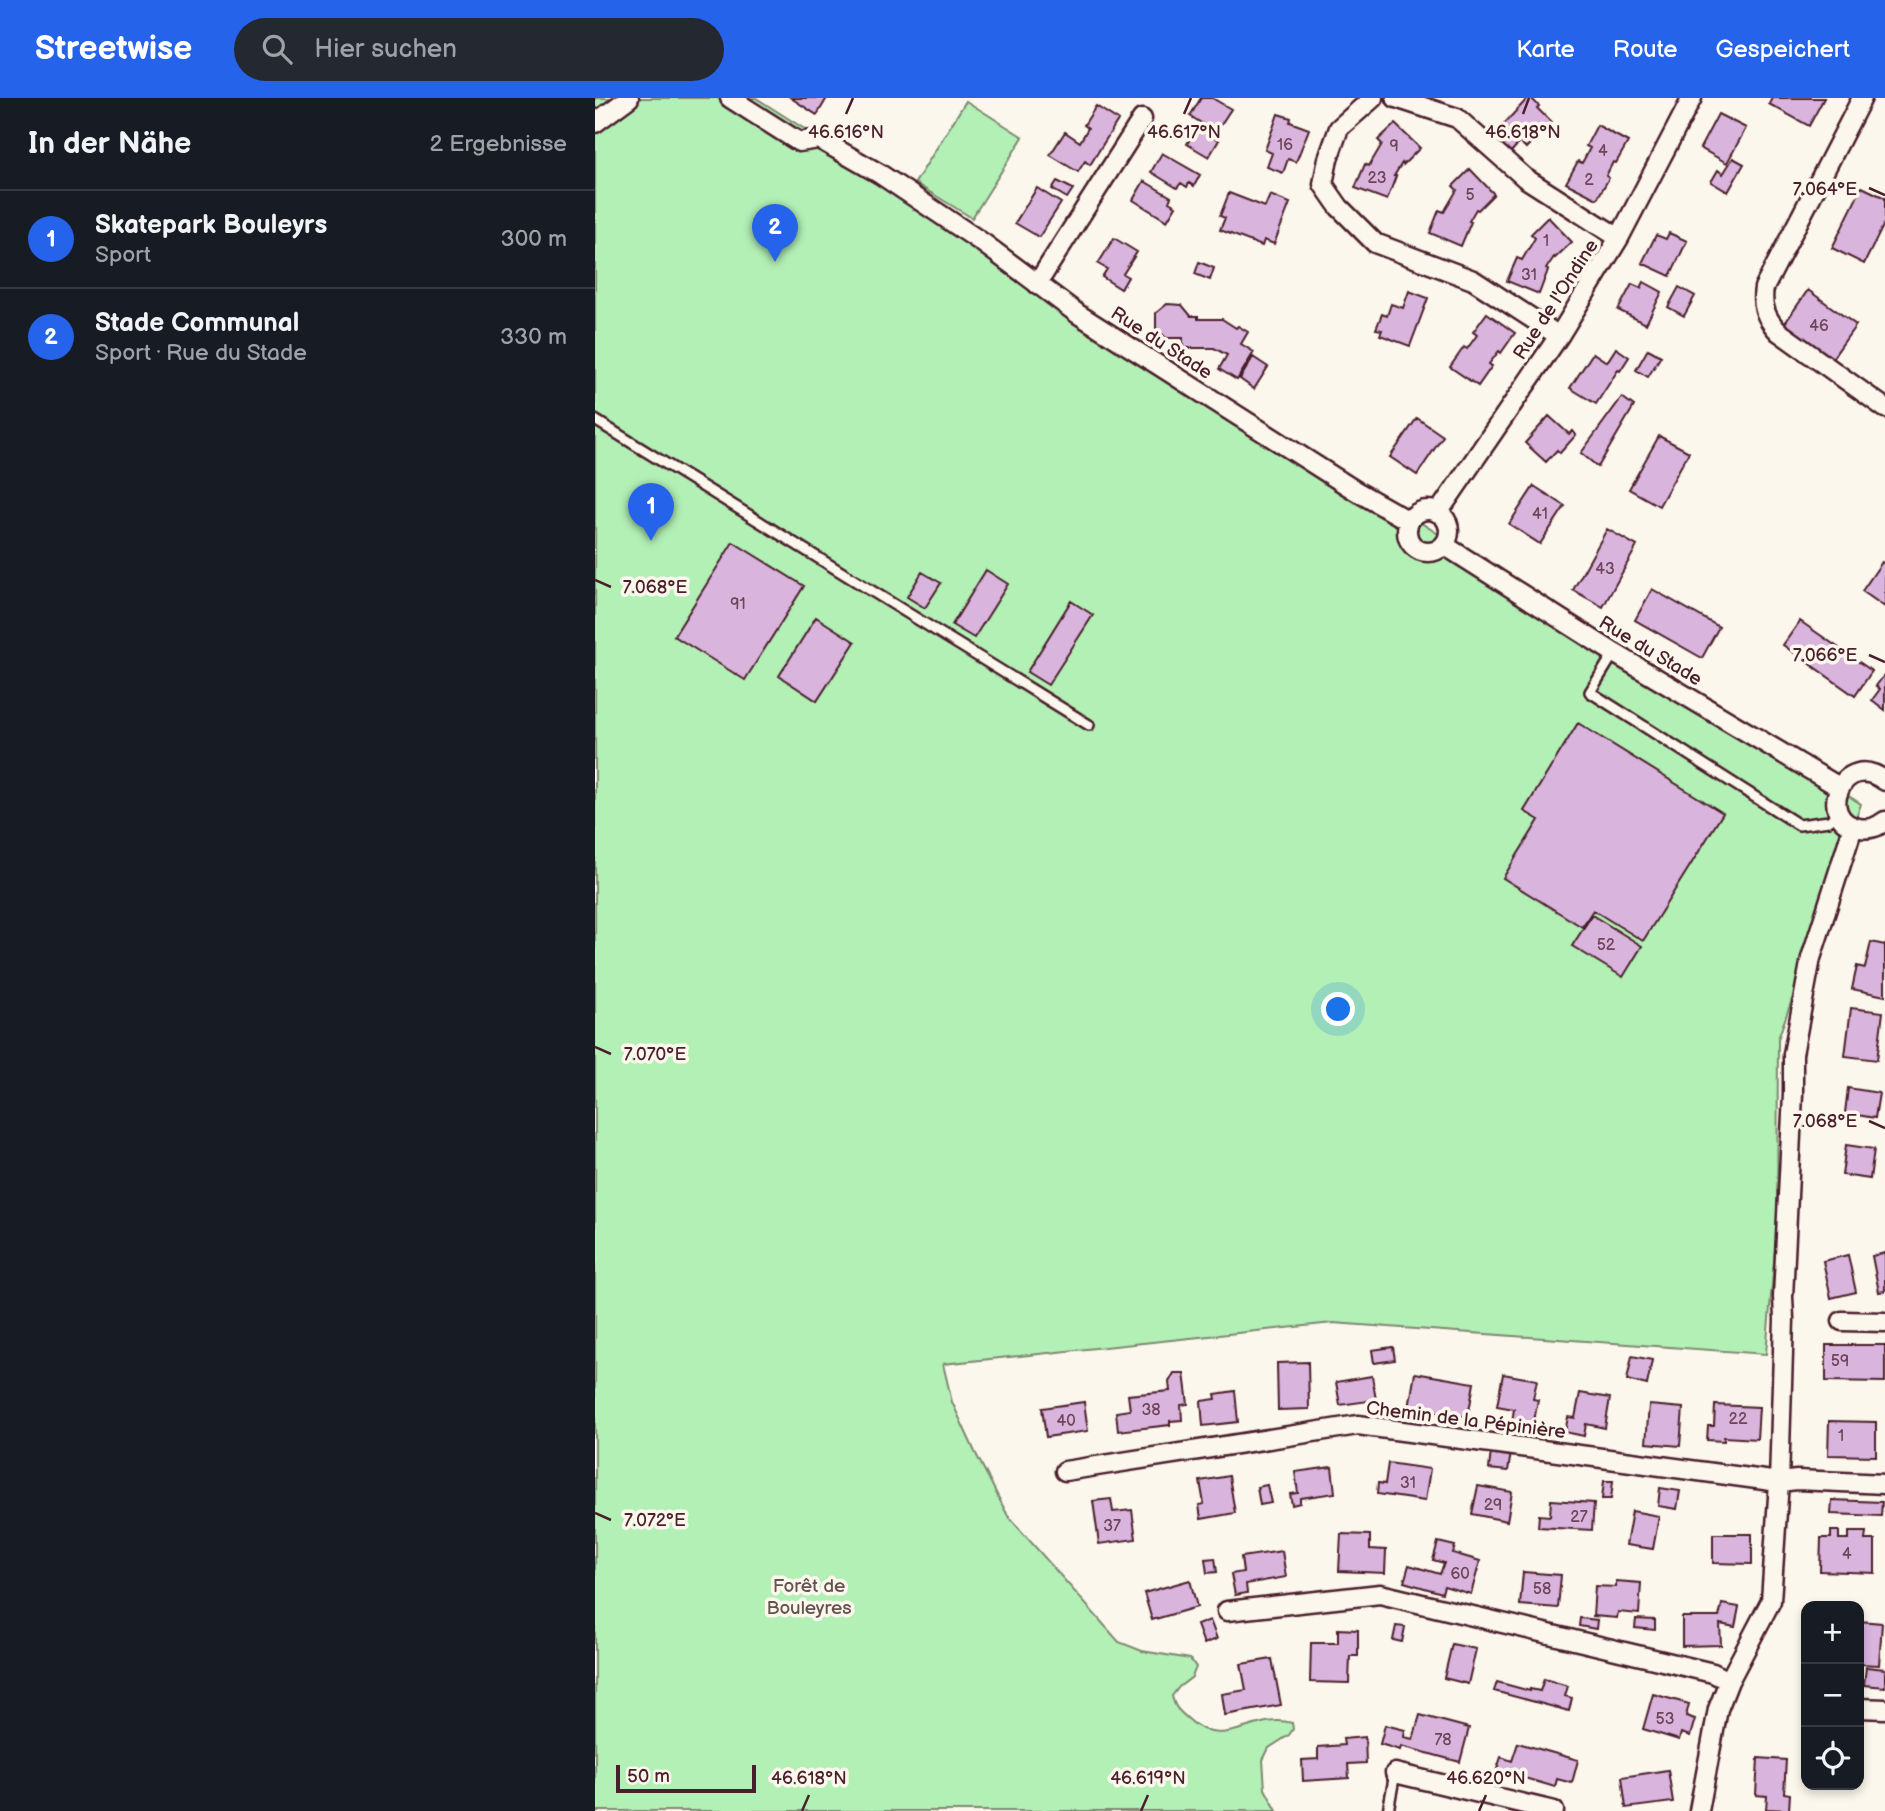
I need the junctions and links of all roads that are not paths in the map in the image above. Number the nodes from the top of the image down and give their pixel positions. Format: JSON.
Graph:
{"nodes":[{"id":1,"x":629,"y":98,"type":"edge"},
{"id":2,"x":730,"y":98,"type":"edge"},
{"id":3,"x":1373,"y":98,"type":"edge"},
{"id":4,"x":1396,"y":98,"type":"edge"},
{"id":5,"x":1692,"y":98,"type":"edge"},
{"id":6,"x":1862,"y":98,"type":"edge"},
{"id":7,"x":1142,"y":119,"type":"dead end"},
{"id":8,"x":595,"y":124,"type":"edge"},
{"id":9,"x":1619,"y":238,"type":"junction"},
{"id":10,"x":1037,"y":284,"type":"junction"},
{"id":11,"x":1559,"y":335,"type":"junction"},
{"id":12,"x":1885,"y":408,"type":"edge"},
{"id":13,"x":595,"y":421,"type":"edge"},
{"id":14,"x":1438,"y":513,"type":"junction"},
{"id":15,"x":1409,"y":521,"type":"junction"},
{"id":16,"x":1444,"y":545,"type":"junction"},
{"id":17,"x":1614,"y":653,"type":"junction"},
{"id":18,"x":1089,"y":725,"type":"dead end"},
{"id":19,"x":1885,"y":781,"type":"edge"},
{"id":20,"x":1839,"y":788,"type":"junction"},
{"id":21,"x":1839,"y":813,"type":"junction"},
{"id":22,"x":1885,"y":821,"type":"edge"},
{"id":23,"x":1853,"y":827,"type":"junction"},
{"id":24,"x":1842,"y":1321,"type":"dead end"},
{"id":25,"x":1885,"y":1322,"type":"edge"},
{"id":26,"x":1065,"y":1471,"type":"dead end"},
{"id":27,"x":1779,"y":1482,"type":"junction"},
{"id":28,"x":1885,"y":1485,"type":"edge"},
{"id":29,"x":1227,"y":1611,"type":"dead end"},
{"id":30,"x":1729,"y":1681,"type":"junction"},
{"id":31,"x":1864,"y":1708,"type":"edge"},
{"id":32,"x":1885,"y":1709,"type":"edge"},
{"id":33,"x":1395,"y":1773,"type":"joint"},
{"id":34,"x":1388,"y":1811,"type":"edge"},
{"id":35,"x":1554,"y":1811,"type":"edge"},
{"id":36,"x":1699,"y":1811,"type":"edge"}],
"edges":[{"from":1,"to":8,"type":"street"},
{"from":2,"to":10,"type":"street","name":"Rue du Stade"},
{"from":3,"to":11,"type":"street"},
{"from":4,"to":9,"type":"street"},
{"from":5,"to":9,"type":"street","name":"Rue de l'Ondine"},
{"from":6,"to":12,"type":"street"},
{"from":7,"to":10,"type":"street"},
{"from":9,"to":11,"type":"street","name":"Rue de l'Ondine"},
{"from":10,"to":15,"type":"street","name":"Rue du Stade"},
{"from":11,"to":14,"type":"street","name":"Rue de l'Ondine"},
{"from":13,"to":18,"type":"lane"},
{"from":14,"to":15,"type":"street"},
{"from":14,"to":16,"type":"street"},
{"from":15,"to":16,"type":"street"},
{"from":16,"to":17,"type":"street","name":"Rue du Stade"},
{"from":17,"to":20,"type":"street","name":"Rue du Stade"},
{"from":17,"to":21,"type":"lane"},
{"from":19,"to":20,"type":"street"},
{"from":20,"to":21,"type":"street"},
{"from":21,"to":23,"type":"street"},
{"from":22,"to":23,"type":"street"},
{"from":23,"to":27,"type":"street"},
{"from":24,"to":25,"type":"street"},
{"from":26,"to":27,"type":"street","name":"Chemin de la Pépinière"},
{"from":27,"to":28,"type":"street","name":"Chemin de la Pépinière"},
{"from":27,"to":30,"type":"street"},
{"from":29,"to":30,"type":"street"},
{"from":30,"to":36,"type":"street"},
{"from":31,"to":32,"type":"street"},
{"from":33,"to":34,"type":"lane"},
{"from":33,"to":35,"type":"street"}]}
